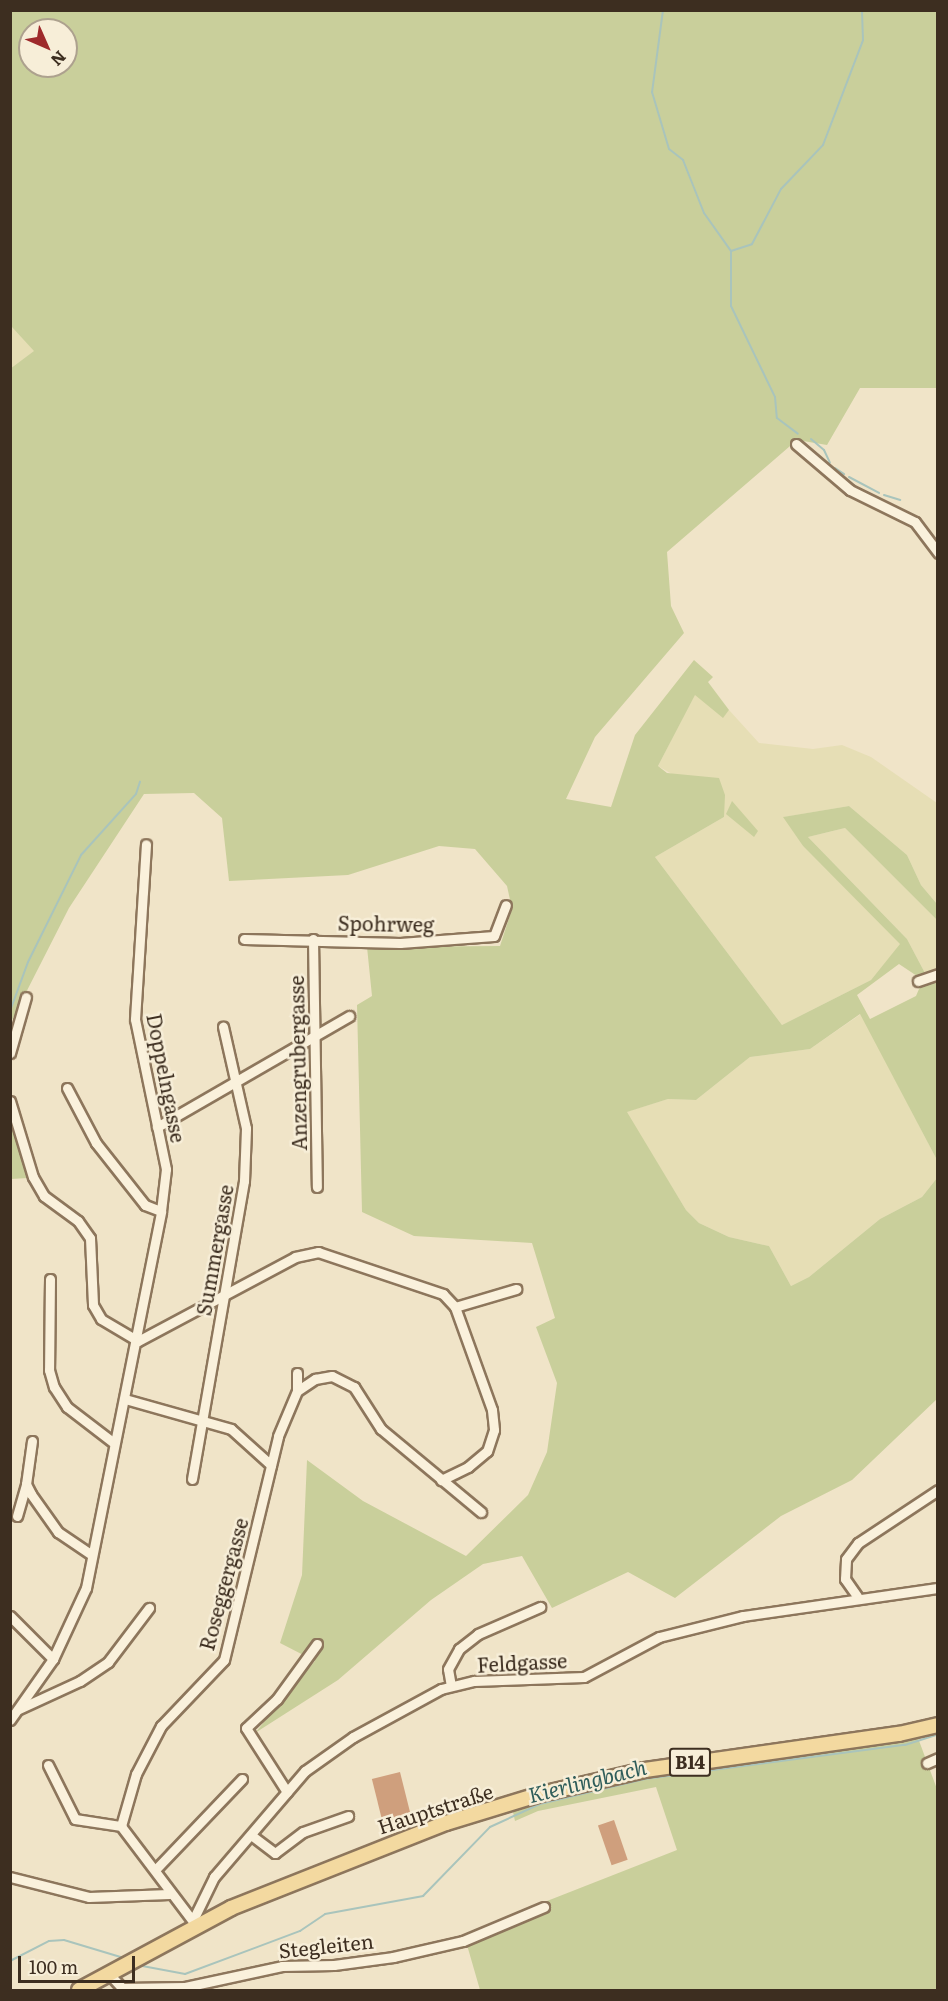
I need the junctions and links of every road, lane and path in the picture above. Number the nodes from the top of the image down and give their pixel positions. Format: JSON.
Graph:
{"nodes":[{"id":1,"x":796,"y":444,"type":"dead end"},
{"id":2,"x":938,"y":553,"type":"edge"},
{"id":3,"x":146,"y":844,"type":"dead end"},
{"id":4,"x":506,"y":905,"type":"dead end"},
{"id":5,"x":244,"y":939,"type":"dead end"},
{"id":6,"x":312,"y":939,"type":"junction"},
{"id":7,"x":938,"y":974,"type":"edge"},
{"id":8,"x":918,"y":981,"type":"dead end"},
{"id":9,"x":27,"y":997,"type":"dead end"},
{"id":10,"x":349,"y":1016,"type":"dead end"},
{"id":11,"x":223,"y":1027,"type":"dead end"},
{"id":12,"x":314,"y":1038,"type":"junction"},
{"id":13,"x":10,"y":1053,"type":"edge"},
{"id":14,"x":238,"y":1082,"type":"junction"},
{"id":15,"x":67,"y":1088,"type":"dead end"},
{"id":16,"x":10,"y":1101,"type":"edge"},
{"id":17,"x":157,"y":1127,"type":"junction"},
{"id":18,"x":317,"y":1187,"type":"dead end"},
{"id":19,"x":161,"y":1211,"type":"junction"},
{"id":20,"x":50,"y":1279,"type":"dead end"},
{"id":21,"x":516,"y":1289,"type":"dead end"},
{"id":22,"x":224,"y":1295,"type":"junction"},
{"id":23,"x":455,"y":1307,"type":"junction"},
{"id":24,"x":138,"y":1341,"type":"junction"},
{"id":25,"x":297,"y":1373,"type":"dead end"},
{"id":26,"x":297,"y":1391,"type":"junction"},
{"id":27,"x":125,"y":1399,"type":"junction"},
{"id":28,"x":201,"y":1418,"type":"junction"},
{"id":29,"x":32,"y":1441,"type":"dead end"},
{"id":30,"x":114,"y":1443,"type":"junction"},
{"id":31,"x":271,"y":1465,"type":"junction"},
{"id":32,"x":192,"y":1479,"type":"dead end"},
{"id":33,"x":441,"y":1480,"type":"junction"},
{"id":34,"x":26,"y":1484,"type":"junction"},
{"id":35,"x":938,"y":1490,"type":"edge"},
{"id":36,"x":481,"y":1512,"type":"dead end"},
{"id":37,"x":17,"y":1516,"type":"dead end"},
{"id":38,"x":92,"y":1556,"type":"junction"},
{"id":39,"x":938,"y":1588,"type":"edge"},
{"id":40,"x":858,"y":1596,"type":"junction"},
{"id":41,"x":540,"y":1606,"type":"dead end"},
{"id":42,"x":149,"y":1608,"type":"dead end"},
{"id":43,"x":10,"y":1616,"type":"edge"},
{"id":44,"x":317,"y":1644,"type":"dead end"},
{"id":45,"x":53,"y":1659,"type":"junction"},
{"id":46,"x":451,"y":1686,"type":"junction"},
{"id":47,"x":14,"y":1711,"type":"edge"},
{"id":48,"x":10,"y":1720,"type":"edge"},
{"id":49,"x":938,"y":1725,"type":"edge"},
{"id":50,"x":938,"y":1758,"type":"edge"},
{"id":51,"x":927,"y":1763,"type":"dead end"},
{"id":52,"x":48,"y":1765,"type":"dead end"},
{"id":53,"x":242,"y":1779,"type":"dead end"},
{"id":54,"x":287,"y":1792,"type":"junction"},
{"id":55,"x":348,"y":1816,"type":"dead end"},
{"id":56,"x":121,"y":1826,"type":"junction"},
{"id":57,"x":251,"y":1835,"type":"junction"},
{"id":58,"x":155,"y":1870,"type":"junction"},
{"id":59,"x":10,"y":1877,"type":"edge"},
{"id":60,"x":169,"y":1894,"type":"junction"},
{"id":61,"x":544,"y":1907,"type":"dead end"},
{"id":62,"x":194,"y":1923,"type":"junction"},
{"id":63,"x":110,"y":1976,"type":"junction"},
{"id":64,"x":79,"y":1990,"type":"edge"}],
"edges":[{"from":1,"to":2,"type":"street"},
{"from":3,"to":17,"type":"street","name":"Doppelngasse"},
{"from":4,"to":6,"type":"street","name":"Spohrweg"},
{"from":5,"to":6,"type":"street","name":"Spohrweg"},
{"from":6,"to":12,"type":"street","name":"Anzengrubergasse"},
{"from":7,"to":8,"type":"street"},
{"from":9,"to":13,"type":"street"},
{"from":10,"to":12,"type":"street"},
{"from":11,"to":14,"type":"street","name":"Summergasse"},
{"from":12,"to":14,"type":"street"},
{"from":12,"to":18,"type":"street","name":"Anzengrubergasse"},
{"from":14,"to":17,"type":"street"},
{"from":14,"to":22,"type":"street","name":"Summergasse"},
{"from":15,"to":19,"type":"street"},
{"from":16,"to":24,"type":"street"},
{"from":17,"to":19,"type":"street","name":"Doppelngasse"},
{"from":19,"to":24,"type":"street","name":"Doppelngasse"},
{"from":20,"to":30,"type":"street"},
{"from":21,"to":23,"type":"street"},
{"from":22,"to":23,"type":"street"},
{"from":22,"to":24,"type":"street"},
{"from":22,"to":28,"type":"street","name":"Summergasse"},
{"from":23,"to":33,"type":"street"},
{"from":24,"to":27,"type":"street","name":"Doppelngasse"},
{"from":25,"to":26,"type":"street"},
{"from":26,"to":31,"type":"street","name":"Roseggergasse"},
{"from":26,"to":33,"type":"street"},
{"from":27,"to":28,"type":"street"},
{"from":27,"to":30,"type":"street","name":"Doppelngasse"},
{"from":28,"to":31,"type":"street"},
{"from":28,"to":32,"type":"street","name":"Summergasse"},
{"from":29,"to":34,"type":"street"},
{"from":30,"to":38,"type":"street","name":"Doppelngasse"},
{"from":31,"to":56,"type":"street","name":"Roseggergasse"},
{"from":33,"to":36,"type":"street"},
{"from":34,"to":37,"type":"street"},
{"from":34,"to":38,"type":"street"},
{"from":35,"to":40,"type":"street"},
{"from":38,"to":45,"type":"street","name":"Doppelngasse"},
{"from":39,"to":40,"type":"street","name":"Feldgasse"},
{"from":40,"to":46,"type":"street","name":"Feldgasse"},
{"from":41,"to":46,"type":"street"},
{"from":42,"to":47,"type":"street","name":"Doppelngasse"},
{"from":43,"to":45,"type":"street"},
{"from":44,"to":54,"type":"street"},
{"from":45,"to":47,"type":"street","name":"Doppelngasse"},
{"from":46,"to":54,"type":"street","name":"Feldgasse"},
{"from":47,"to":48,"type":"street","name":"Doppelngasse"},
{"from":49,"to":62,"type":"main road","name":"Hauptstraße","number":"B14"},
{"from":50,"to":51,"type":"street"},
{"from":52,"to":56,"type":"street"},
{"from":53,"to":58,"type":"street"},
{"from":54,"to":57,"type":"street","name":"Feldgasse"},
{"from":55,"to":57,"type":"street"},
{"from":56,"to":58,"type":"street"},
{"from":57,"to":62,"type":"street","name":"Feldgasse"},
{"from":58,"to":60,"type":"street"},
{"from":59,"to":60,"type":"street"},
{"from":60,"to":62,"type":"street"},
{"from":61,"to":63,"type":"street","name":"Stegleiten"},
{"from":62,"to":63,"type":"main road","name":"Hauptstraße","number":"B14"},
{"from":63,"to":64,"type":"main road","number":"B14"}]}
